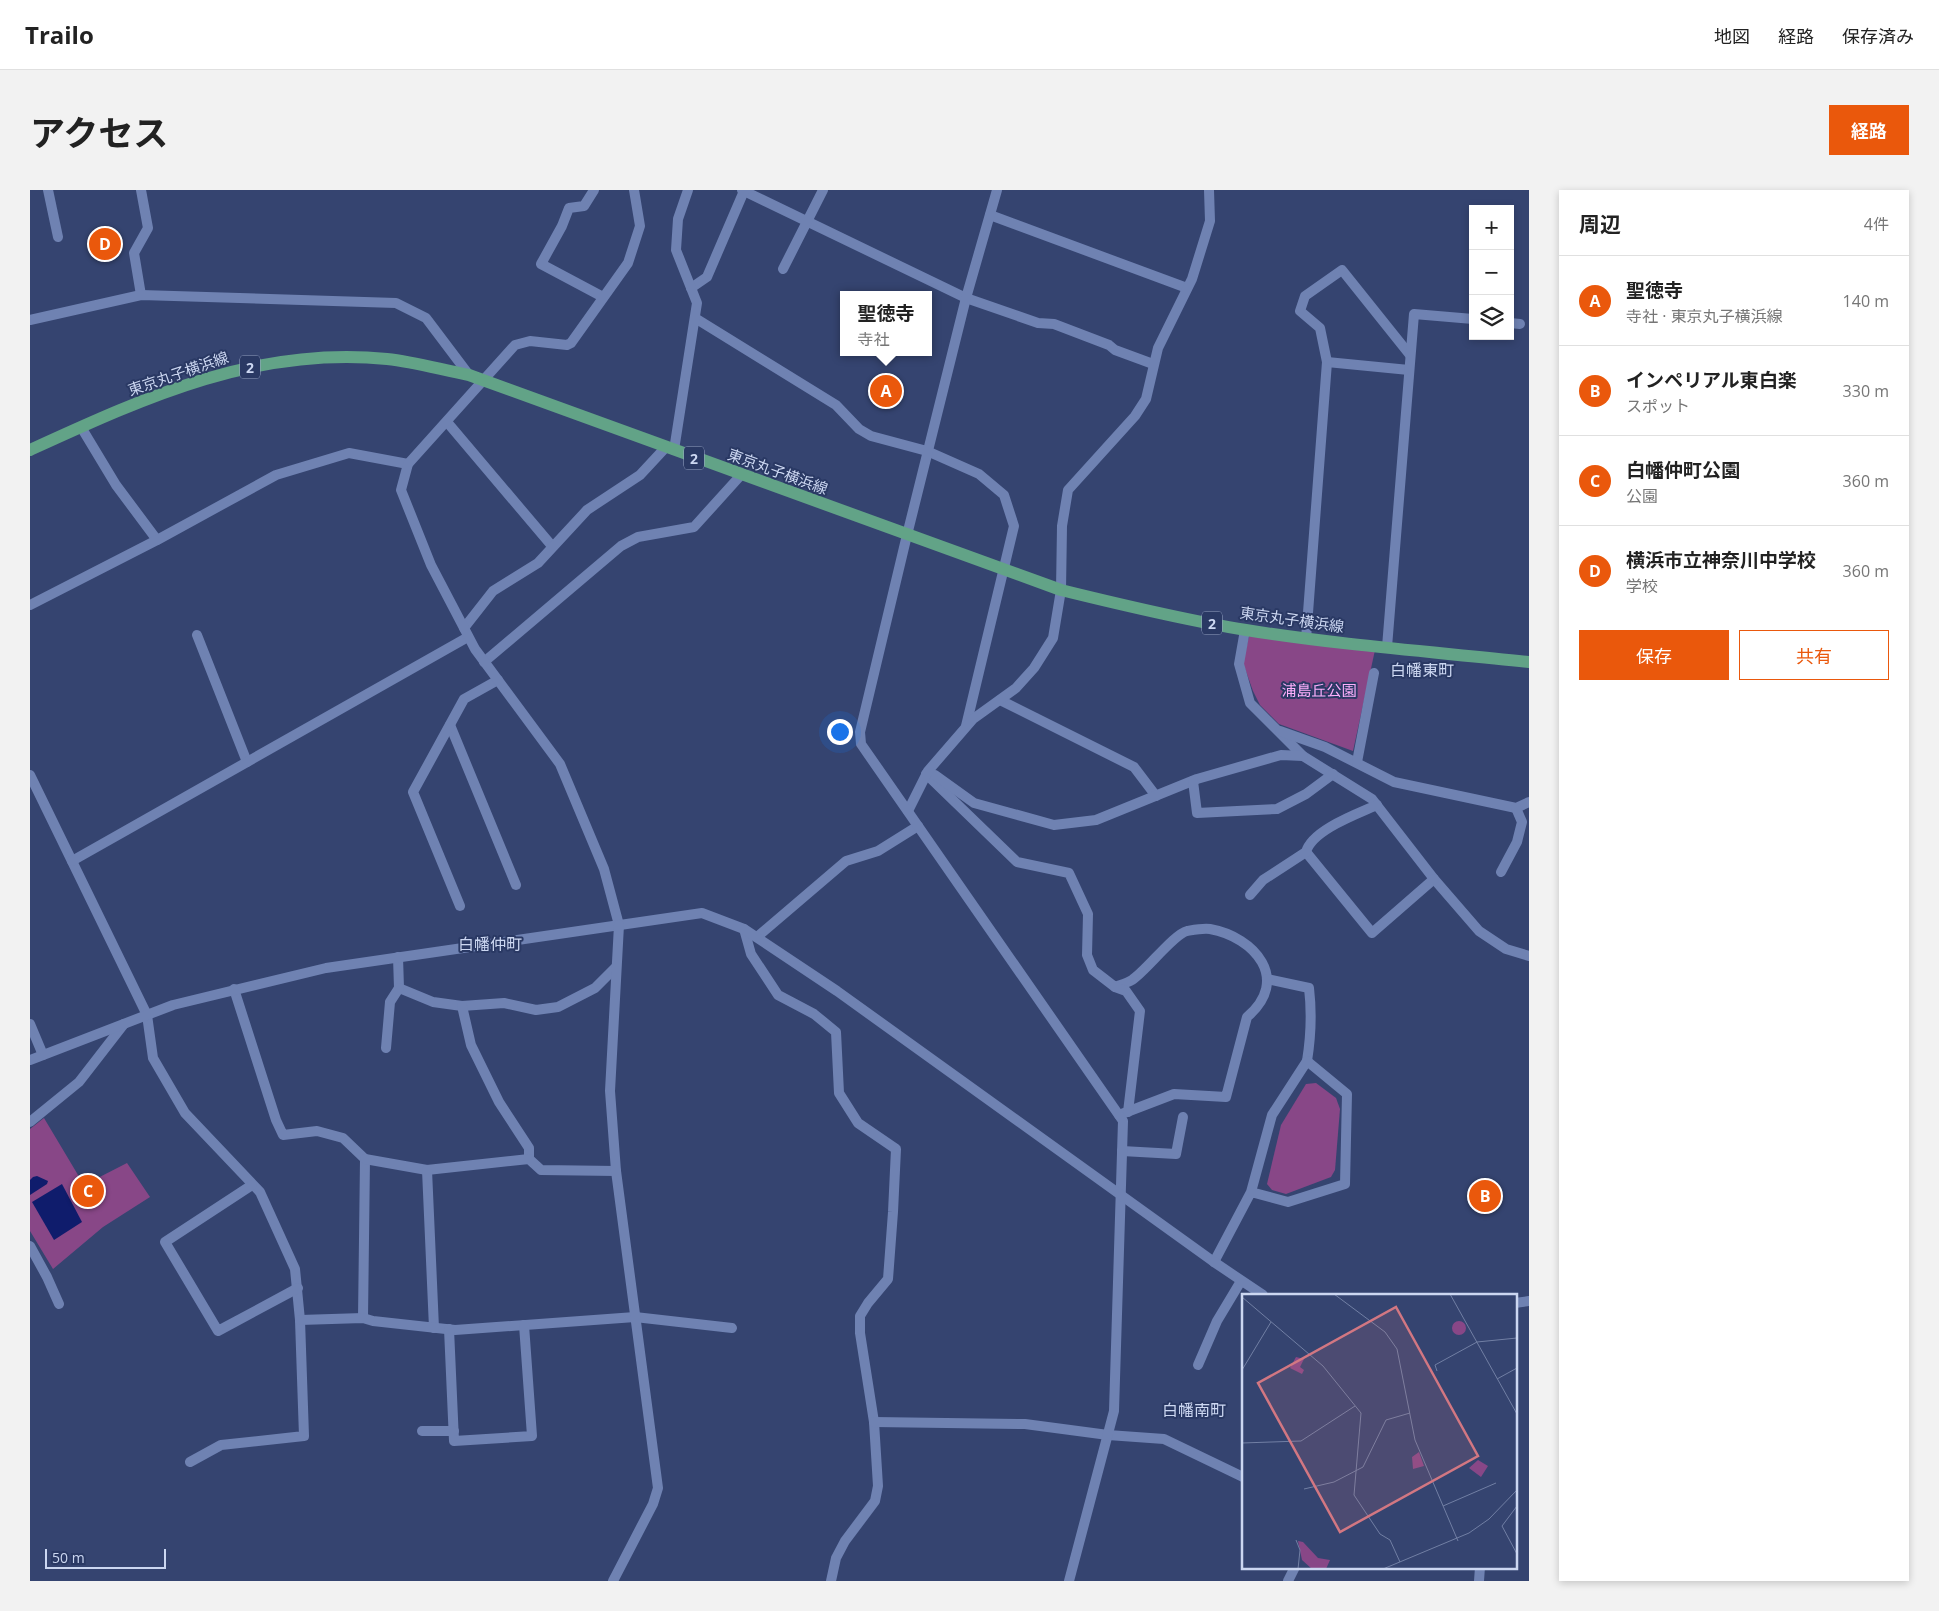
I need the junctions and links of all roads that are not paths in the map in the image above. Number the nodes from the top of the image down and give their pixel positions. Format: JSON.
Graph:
{"nodes":[{"id":1,"x":48,"y":190,"type":"edge"},
{"id":2,"x":141,"y":190,"type":"edge"},
{"id":3,"x":594,"y":190,"type":"edge"},
{"id":4,"x":634,"y":190,"type":"edge"},
{"id":5,"x":688,"y":190,"type":"edge"},
{"id":6,"x":823,"y":190,"type":"edge"},
{"id":7,"x":997,"y":190,"type":"edge"},
{"id":8,"x":1209,"y":190,"type":"edge"},
{"id":9,"x":743,"y":191,"type":"edge"},
{"id":10,"x":990,"y":216,"type":"junction"},
{"id":11,"x":806,"y":222,"type":"junction"},
{"id":12,"x":58,"y":237,"type":"dead end"},
{"id":13,"x":783,"y":269,"type":"dead end"},
{"id":14,"x":691,"y":288,"type":"junction"},
{"id":15,"x":1188,"y":288,"type":"junction"},
{"id":16,"x":142,"y":295,"type":"junction"},
{"id":17,"x":604,"y":298,"type":"junction"},
{"id":18,"x":966,"y":298,"type":"junction"},
{"id":19,"x":694,"y":318,"type":"junction"},
{"id":20,"x":1469,"y":319,"type":"edge"},
{"id":21,"x":30,"y":320,"type":"edge"},
{"id":22,"x":1410,"y":355,"type":"junction"},
{"id":23,"x":1327,"y":362,"type":"junction"},
{"id":24,"x":1153,"y":364,"type":"junction"},
{"id":25,"x":1409,"y":370,"type":"junction"},
{"id":26,"x":469,"y":375,"type":"junction"},
{"id":27,"x":482,"y":380,"type":"junction"},
{"id":28,"x":447,"y":422,"type":"junction"},
{"id":29,"x":81,"y":427,"type":"junction"},
{"id":30,"x":670,"y":448,"type":"junction"},
{"id":31,"x":30,"y":450,"type":"edge"},
{"id":32,"x":927,"y":451,"type":"junction"},
{"id":33,"x":408,"y":464,"type":"junction"},
{"id":34,"x":741,"y":475,"type":"junction"},
{"id":35,"x":907,"y":535,"type":"junction"},
{"id":36,"x":157,"y":540,"type":"junction"},
{"id":37,"x":552,"y":546,"type":"junction"},
{"id":38,"x":1003,"y":571,"type":"junction"},
{"id":39,"x":1061,"y":590,"type":"junction"},
{"id":40,"x":30,"y":605,"type":"edge"},
{"id":41,"x":1246,"y":630,"type":"junction"},
{"id":42,"x":466,"y":632,"type":"junction"},
{"id":43,"x":197,"y":635,"type":"dead end"},
{"id":44,"x":1306,"y":638,"type":"junction"},
{"id":45,"x":1387,"y":648,"type":"junction"},
{"id":46,"x":484,"y":662,"type":"junction"},
{"id":47,"x":1529,"y":662,"type":"edge"},
{"id":48,"x":1371,"y":678,"type":"dead end"},
{"id":49,"x":498,"y":680,"type":"junction"},
{"id":50,"x":1000,"y":700,"type":"junction"},
{"id":51,"x":450,"y":725,"type":"junction"},
{"id":52,"x":966,"y":727,"type":"junction"},
{"id":53,"x":1276,"y":730,"type":"junction"},
{"id":54,"x":1303,"y":756,"type":"junction"},
{"id":55,"x":248,"y":762,"type":"junction"},
{"id":56,"x":1357,"y":762,"type":"junction"},
{"id":57,"x":927,"y":772,"type":"junction"},
{"id":58,"x":1333,"y":774,"type":"junction"},
{"id":59,"x":30,"y":775,"type":"edge"},
{"id":60,"x":1193,"y":781,"type":"junction"},
{"id":61,"x":1156,"y":796,"type":"junction"},
{"id":62,"x":1529,"y":802,"type":"edge"},
{"id":63,"x":1377,"y":805,"type":"junction"},
{"id":64,"x":1516,"y":808,"type":"junction"},
{"id":65,"x":908,"y":811,"type":"junction"},
{"id":66,"x":918,"y":826,"type":"junction"},
{"id":67,"x":1306,"y":852,"type":"junction"},
{"id":68,"x":72,"y":861,"type":"junction"},
{"id":69,"x":1501,"y":872,"type":"dead end"},
{"id":70,"x":1434,"y":879,"type":"junction"},
{"id":71,"x":516,"y":885,"type":"dead end"},
{"id":72,"x":1250,"y":895,"type":"dead end"},
{"id":73,"x":460,"y":906,"type":"dead end"},
{"id":74,"x":619,"y":925,"type":"junction"},
{"id":75,"x":744,"y":929,"type":"junction"},
{"id":76,"x":757,"y":937,"type":"junction"},
{"id":77,"x":1529,"y":956,"type":"edge"},
{"id":78,"x":398,"y":957,"type":"junction"},
{"id":79,"x":616,"y":967,"type":"junction"},
{"id":80,"x":1267,"y":979,"type":"junction"},
{"id":81,"x":1114,"y":987,"type":"junction"},
{"id":82,"x":399,"y":988,"type":"junction"},
{"id":83,"x":234,"y":989,"type":"junction"},
{"id":84,"x":462,"y":1006,"type":"junction"},
{"id":85,"x":147,"y":1015,"type":"junction"},
{"id":86,"x":30,"y":1024,"type":"edge"},
{"id":87,"x":124,"y":1024,"type":"junction"},
{"id":88,"x":386,"y":1048,"type":"dead end"},
{"id":89,"x":43,"y":1055,"type":"junction"},
{"id":90,"x":30,"y":1060,"type":"edge"},
{"id":91,"x":1307,"y":1061,"type":"junction"},
{"id":92,"x":1123,"y":1113,"type":"junction"},
{"id":93,"x":1183,"y":1117,"type":"dead end"},
{"id":94,"x":30,"y":1122,"type":"edge"},
{"id":95,"x":1122,"y":1151,"type":"junction"},
{"id":96,"x":365,"y":1160,"type":"junction"},
{"id":97,"x":529,"y":1160,"type":"junction"},
{"id":98,"x":427,"y":1170,"type":"junction"},
{"id":99,"x":616,"y":1171,"type":"junction"},
{"id":100,"x":252,"y":1185,"type":"junction"},
{"id":101,"x":1251,"y":1192,"type":"junction"},
{"id":102,"x":1120,"y":1195,"type":"junction"},
{"id":103,"x":30,"y":1246,"type":"edge"},
{"id":104,"x":1214,"y":1262,"type":"junction"},
{"id":105,"x":1241,"y":1281,"type":"junction"},
{"id":106,"x":298,"y":1288,"type":"junction"},
{"id":107,"x":1261,"y":1294,"type":"edge"},
{"id":108,"x":1529,"y":1302,"type":"edge"},
{"id":109,"x":1516,"y":1303,"type":"edge"},
{"id":110,"x":59,"y":1304,"type":"dead end"},
{"id":111,"x":635,"y":1317,"type":"junction"},
{"id":112,"x":363,"y":1318,"type":"junction"},
{"id":113,"x":300,"y":1320,"type":"junction"},
{"id":114,"x":524,"y":1325,"type":"junction"},
{"id":115,"x":434,"y":1328,"type":"junction"},
{"id":116,"x":732,"y":1328,"type":"dead end"},
{"id":117,"x":449,"y":1329,"type":"junction"},
{"id":118,"x":1198,"y":1365,"type":"dead end"},
{"id":119,"x":874,"y":1422,"type":"junction"},
{"id":120,"x":422,"y":1430,"type":"dead end"},
{"id":121,"x":454,"y":1431,"type":"junction"},
{"id":122,"x":1108,"y":1435,"type":"junction"},
{"id":123,"x":190,"y":1462,"type":"dead end"},
{"id":124,"x":1242,"y":1477,"type":"edge"},
{"id":125,"x":1294,"y":1568,"type":"edge"},
{"id":126,"x":1480,"y":1568,"type":"edge"},
{"id":127,"x":612,"y":1581,"type":"edge"},
{"id":128,"x":832,"y":1581,"type":"edge"},
{"id":129,"x":1069,"y":1581,"type":"edge"},
{"id":130,"x":1288,"y":1581,"type":"edge"},
{"id":131,"x":1479,"y":1581,"type":"edge"}],
"edges":[{"from":1,"to":12,"type":"street"},
{"from":2,"to":16,"type":"street"},
{"from":3,"to":17,"type":"street"},
{"from":4,"to":17,"type":"street"},
{"from":5,"to":14,"type":"street"},
{"from":6,"to":11,"type":"street"},
{"from":7,"to":10,"type":"street"},
{"from":8,"to":15,"type":"street"},
{"from":9,"to":11,"type":"street"},
{"from":9,"to":14,"type":"street"},
{"from":10,"to":15,"type":"street"},
{"from":10,"to":18,"type":"street"},
{"from":11,"to":13,"type":"street"},
{"from":11,"to":18,"type":"street"},
{"from":14,"to":19,"type":"street"},
{"from":15,"to":24,"type":"street"},
{"from":16,"to":21,"type":"street"},
{"from":16,"to":26,"type":"street"},
{"from":17,"to":27,"type":"street"},
{"from":18,"to":24,"type":"street"},
{"from":18,"to":32,"type":"street"},
{"from":19,"to":30,"type":"street"},
{"from":19,"to":32,"type":"street"},
{"from":20,"to":22,"type":"street"},
{"from":22,"to":23,"type":"street"},
{"from":22,"to":25,"type":"street"},
{"from":23,"to":25,"type":"street"},
{"from":23,"to":44,"type":"street"},
{"from":24,"to":39,"type":"street"},
{"from":25,"to":45,"type":"street"},
{"from":26,"to":27,"type":"main road","name":"東京丸子横浜線","number":"2"},
{"from":26,"to":29,"type":"main road","name":"東京丸子横浜線","number":"2"},
{"from":27,"to":28,"type":"street"},
{"from":27,"to":30,"type":"main road","name":"東京丸子横浜線","number":"2"},
{"from":28,"to":33,"type":"street"},
{"from":28,"to":37,"type":"street"},
{"from":29,"to":31,"type":"main road","name":"東京丸子横浜線","number":"2"},
{"from":29,"to":36,"type":"street"},
{"from":30,"to":34,"type":"main road","name":"東京丸子横浜線","number":"2"},
{"from":30,"to":37,"type":"street"},
{"from":32,"to":35,"type":"street"},
{"from":32,"to":38,"type":"street"},
{"from":33,"to":36,"type":"street"},
{"from":33,"to":42,"type":"street"},
{"from":34,"to":35,"type":"main road","name":"東京丸子横浜線","number":"2"},
{"from":34,"to":46,"type":"street"},
{"from":35,"to":38,"type":"main road","name":"東京丸子横浜線","number":"2"},
{"from":35,"to":65,"type":"street"},
{"from":36,"to":40,"type":"street"},
{"from":37,"to":42,"type":"street"},
{"from":38,"to":39,"type":"main road","name":"東京丸子横浜線","number":"2"},
{"from":38,"to":52,"type":"street"},
{"from":39,"to":41,"type":"main road","name":"東京丸子横浜線","number":"2"},
{"from":39,"to":50,"type":"street"},
{"from":41,"to":44,"type":"main road","name":"東京丸子横浜線","number":"2"},
{"from":41,"to":53,"type":"street"},
{"from":42,"to":46,"type":"street"},
{"from":42,"to":55,"type":"street"},
{"from":43,"to":55,"type":"street"},
{"from":44,"to":45,"type":"main road","name":"東京丸子横浜線","number":"2"},
{"from":45,"to":47,"type":"main road","name":"東京丸子横浜線","number":"2"},
{"from":46,"to":49,"type":"street"},
{"from":48,"to":56,"type":"street"},
{"from":49,"to":51,"type":"street"},
{"from":49,"to":74,"type":"street"},
{"from":50,"to":52,"type":"street"},
{"from":50,"to":61,"type":"street"},
{"from":51,"to":71,"type":"street"},
{"from":51,"to":73,"type":"street"},
{"from":52,"to":57,"type":"street"},
{"from":53,"to":54,"type":"street"},
{"from":53,"to":56,"type":"street"},
{"from":54,"to":58,"type":"street"},
{"from":54,"to":60,"type":"street"},
{"from":55,"to":68,"type":"street"},
{"from":56,"to":64,"type":"street"},
{"from":57,"to":61,"type":"street"},
{"from":57,"to":65,"type":"street"},
{"from":57,"to":81,"type":"street"},
{"from":58,"to":60,"type":"street"},
{"from":58,"to":63,"type":"street"},
{"from":59,"to":68,"type":"street"},
{"from":60,"to":61,"type":"street"},
{"from":62,"to":64,"type":"street"},
{"from":63,"to":67,"type":"street"},
{"from":63,"to":70,"type":"street"},
{"from":64,"to":69,"type":"street"},
{"from":65,"to":66,"type":"street"},
{"from":66,"to":76,"type":"street"},
{"from":66,"to":92,"type":"street"},
{"from":67,"to":70,"type":"street"},
{"from":67,"to":72,"type":"street"},
{"from":68,"to":85,"type":"street"},
{"from":70,"to":77,"type":"street"},
{"from":74,"to":75,"type":"street"},
{"from":74,"to":78,"type":"street"},
{"from":74,"to":79,"type":"street"},
{"from":75,"to":76,"type":"street"},
{"from":75,"to":119,"type":"street"},
{"from":76,"to":102,"type":"street"},
{"from":78,"to":82,"type":"street"},
{"from":78,"to":83,"type":"street"},
{"from":79,"to":84,"type":"street"},
{"from":79,"to":99,"type":"street"},
{"from":80,"to":81,"type":"street"},
{"from":80,"to":91,"type":"street"},
{"from":80,"to":92,"type":"street"},
{"from":81,"to":92,"type":"street"},
{"from":82,"to":84,"type":"street"},
{"from":82,"to":88,"type":"street"},
{"from":83,"to":85,"type":"street"},
{"from":83,"to":96,"type":"street"},
{"from":84,"to":97,"type":"street"},
{"from":85,"to":87,"type":"street"},
{"from":85,"to":100,"type":"street"},
{"from":86,"to":89,"type":"street"},
{"from":87,"to":89,"type":"street"},
{"from":87,"to":94,"type":"street"},
{"from":89,"to":90,"type":"street"},
{"from":91,"to":101,"type":"street"},
{"from":91,"to":101,"type":"street"},
{"from":92,"to":95,"type":"street"},
{"from":93,"to":95,"type":"street"},
{"from":95,"to":102,"type":"street"},
{"from":96,"to":98,"type":"street"},
{"from":96,"to":112,"type":"street"},
{"from":97,"to":98,"type":"street"},
{"from":97,"to":99,"type":"street"},
{"from":98,"to":115,"type":"street"},
{"from":99,"to":111,"type":"street"},
{"from":100,"to":106,"type":"street"},
{"from":100,"to":106,"type":"street"},
{"from":101,"to":104,"type":"street"},
{"from":102,"to":104,"type":"street"},
{"from":102,"to":122,"type":"street"},
{"from":103,"to":110,"type":"street"},
{"from":104,"to":105,"type":"street"},
{"from":105,"to":107,"type":"street"},
{"from":105,"to":118,"type":"street"},
{"from":106,"to":113,"type":"street"},
{"from":108,"to":109,"type":"street"},
{"from":111,"to":114,"type":"street"},
{"from":111,"to":116,"type":"street"},
{"from":111,"to":127,"type":"street"},
{"from":112,"to":113,"type":"street"},
{"from":112,"to":115,"type":"street"},
{"from":113,"to":123,"type":"street"},
{"from":114,"to":117,"type":"street"},
{"from":114,"to":121,"type":"street"},
{"from":115,"to":117,"type":"street"},
{"from":117,"to":121,"type":"street"},
{"from":119,"to":122,"type":"street"},
{"from":119,"to":128,"type":"street"},
{"from":120,"to":121,"type":"street"},
{"from":122,"to":124,"type":"street"},
{"from":122,"to":129,"type":"street"},
{"from":125,"to":130,"type":"street"},
{"from":126,"to":131,"type":"street"}]}
